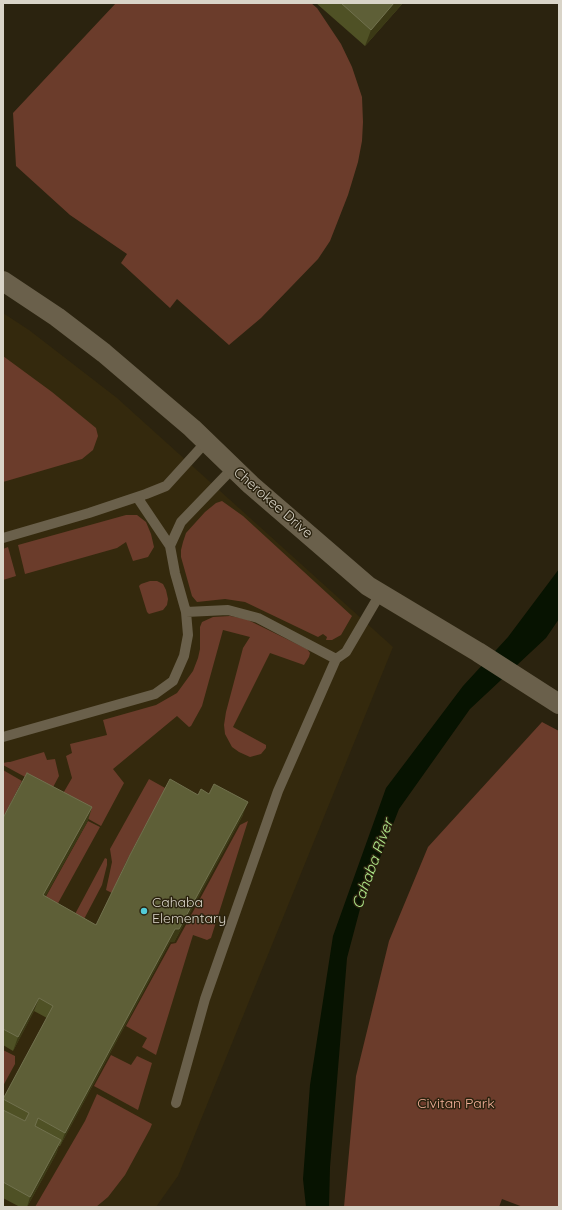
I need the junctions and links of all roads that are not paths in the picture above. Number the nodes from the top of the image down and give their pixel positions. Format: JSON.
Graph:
{"nodes":[{"id":1,"x":3,"y":281,"type":"edge"},
{"id":2,"x":206,"y":442,"type":"junction"},
{"id":3,"x":233,"y":468,"type":"junction"},
{"id":4,"x":137,"y":497,"type":"junction"},
{"id":5,"x":3,"y":538,"type":"edge"},
{"id":6,"x":170,"y":546,"type":"junction"},
{"id":7,"x":380,"y":594,"type":"junction"},
{"id":8,"x":186,"y":612,"type":"junction"},
{"id":9,"x":332,"y":657,"type":"junction"},
{"id":10,"x":558,"y":703,"type":"edge"},
{"id":11,"x":3,"y":737,"type":"edge"},
{"id":12,"x":176,"y":1102,"type":"dead end"}],
"edges":[{"from":1,"to":2,"type":"street","name":"Cherokee Drive"},
{"from":2,"to":3,"type":"street","name":"Cherokee Drive"},
{"from":2,"to":4,"type":"lane"},
{"from":3,"to":6,"type":"lane"},
{"from":3,"to":7,"type":"street","name":"Cherokee Drive"},
{"from":4,"to":5,"type":"lane"},
{"from":4,"to":6,"type":"lane"},
{"from":6,"to":8,"type":"lane"},
{"from":7,"to":9,"type":"lane"},
{"from":7,"to":10,"type":"street","name":"Cherokee Drive"},
{"from":8,"to":9,"type":"lane"},
{"from":8,"to":11,"type":"lane"},
{"from":9,"to":12,"type":"lane"}]}
